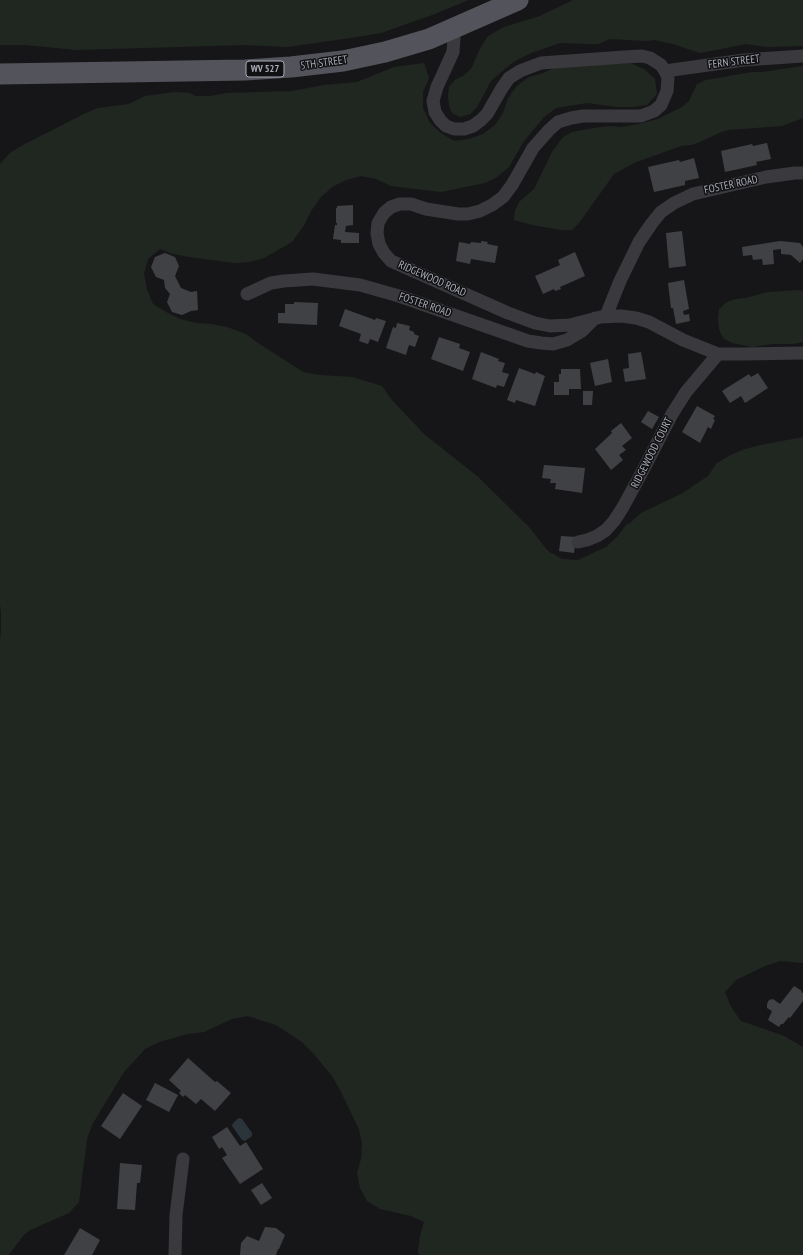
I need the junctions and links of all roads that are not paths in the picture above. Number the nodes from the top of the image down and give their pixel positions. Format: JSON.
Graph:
{"nodes":[{"id":1,"x":511,"y":2,"type":"edge"},
{"id":2,"x":452,"y":30,"type":"junction"},
{"id":3,"x":803,"y":56,"type":"edge"},
{"id":4,"x":665,"y":71,"type":"junction"},
{"id":5,"x":0,"y":74,"type":"edge"},
{"id":6,"x":803,"y":173,"type":"edge"},
{"id":7,"x":247,"y":294,"type":"dead end"},
{"id":8,"x":601,"y":317,"type":"junction"},
{"id":9,"x":803,"y":353,"type":"edge"},
{"id":10,"x":718,"y":354,"type":"junction"},
{"id":11,"x":578,"y":542,"type":"dead end"},
{"id":12,"x":182,"y":1159,"type":"dead end"},
{"id":13,"x":174,"y":1255,"type":"edge"}],
"edges":[{"from":1,"to":2,"type":"main road","name":"5TH STREET","number":"WV 527"},
{"from":2,"to":4,"type":"street"},
{"from":2,"to":5,"type":"main road","name":"5TH STREET","number":"WV 527"},
{"from":3,"to":4,"type":"street","name":"FERN STREET"},
{"from":4,"to":8,"type":"street","name":"RIDGEWOOD ROAD"},
{"from":6,"to":8,"type":"street","name":"FOSTER ROAD"},
{"from":7,"to":8,"type":"street","name":"FOSTER ROAD"},
{"from":8,"to":10,"type":"street","name":"RIDGEWOOD ROAD"},
{"from":9,"to":10,"type":"street","name":"RIDGEWOOD ROAD"},
{"from":10,"to":11,"type":"street","name":"RIDGEWOOD COURT"},
{"from":12,"to":13,"type":"street"}]}
